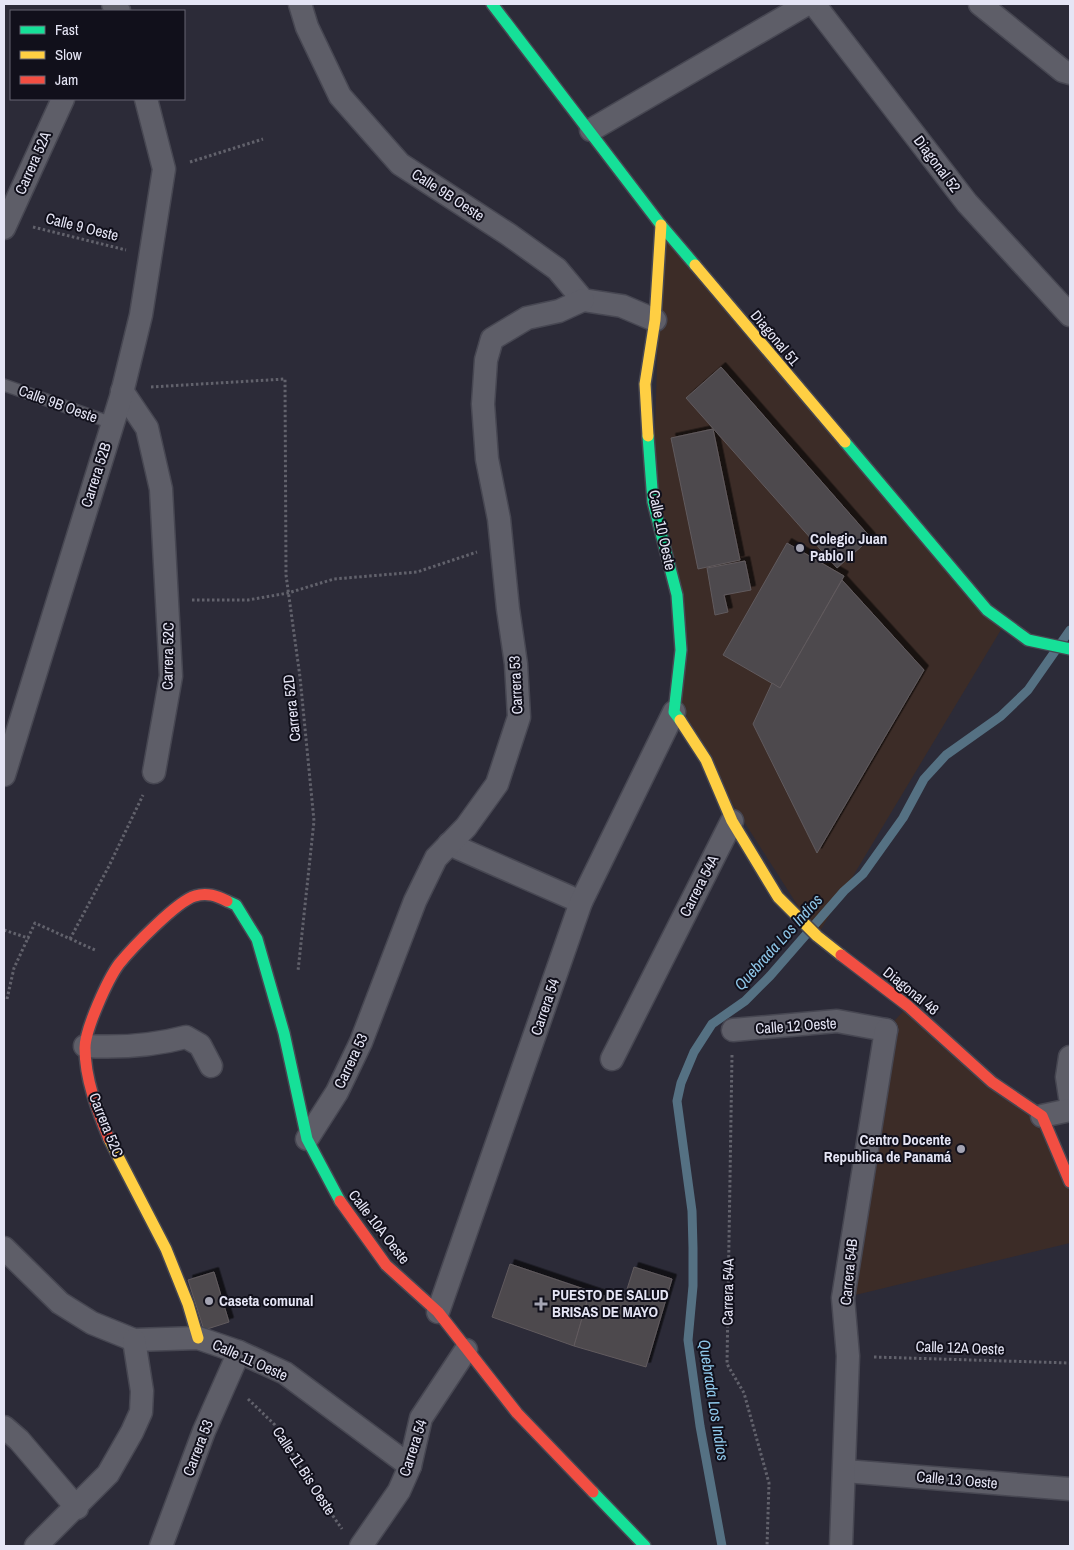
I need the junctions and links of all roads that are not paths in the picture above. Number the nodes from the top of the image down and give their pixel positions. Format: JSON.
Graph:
{"nodes":[{"id":1,"x":300,"y":4,"type":"edge"},
{"id":2,"x":492,"y":4,"type":"edge"},
{"id":3,"x":807,"y":4,"type":"edge"},
{"id":4,"x":814,"y":4,"type":"edge"},
{"id":5,"x":980,"y":4,"type":"edge"},
{"id":6,"x":1070,"y":73,"type":"edge"},
{"id":7,"x":63,"y":100,"type":"edge"},
{"id":8,"x":146,"y":100,"type":"edge"},
{"id":9,"x":591,"y":130,"type":"junction"},
{"id":10,"x":6,"y":224,"type":"edge"},
{"id":11,"x":661,"y":225,"type":"junction"},
{"id":12,"x":583,"y":300,"type":"junction"},
{"id":13,"x":1070,"y":315,"type":"edge"},
{"id":14,"x":655,"y":320,"type":"junction"},
{"id":15,"x":4,"y":384,"type":"edge"},
{"id":16,"x":122,"y":391,"type":"junction"},
{"id":17,"x":112,"y":423,"type":"junction"},
{"id":18,"x":1070,"y":649,"type":"edge"},
{"id":19,"x":674,"y":712,"type":"junction"},
{"id":20,"x":154,"y":772,"type":"road end"},
{"id":21,"x":4,"y":775,"type":"edge"},
{"id":22,"x":732,"y":821,"type":"junction"},
{"id":23,"x":449,"y":844,"type":"junction"},
{"id":24,"x":213,"y":894,"type":"joint"},
{"id":25,"x":582,"y":902,"type":"junction"},
{"id":26,"x":908,"y":1006,"type":"junction"},
{"id":27,"x":733,"y":1030,"type":"road end"},
{"id":28,"x":886,"y":1030,"type":"junction"},
{"id":29,"x":85,"y":1046,"type":"junction"},
{"id":30,"x":1070,"y":1057,"type":"edge"},
{"id":31,"x":612,"y":1059,"type":"dead end"},
{"id":32,"x":211,"y":1066,"type":"dead end"},
{"id":33,"x":1070,"y":1097,"type":"edge"},
{"id":34,"x":1070,"y":1110,"type":"edge"},
{"id":35,"x":1042,"y":1116,"type":"junction"},
{"id":36,"x":307,"y":1139,"type":"junction"},
{"id":37,"x":1070,"y":1182,"type":"edge"},
{"id":38,"x":4,"y":1248,"type":"edge"},
{"id":39,"x":438,"y":1312,"type":"junction"},
{"id":40,"x":198,"y":1338,"type":"junction"},
{"id":41,"x":134,"y":1340,"type":"junction"},
{"id":42,"x":466,"y":1350,"type":"junction"},
{"id":43,"x":239,"y":1352,"type":"junction"},
{"id":44,"x":4,"y":1427,"type":"edge"},
{"id":45,"x":410,"y":1466,"type":"junction"},
{"id":46,"x":845,"y":1471,"type":"junction"},
{"id":47,"x":1070,"y":1490,"type":"edge"},
{"id":48,"x":77,"y":1508,"type":"junction"},
{"id":49,"x":36,"y":1546,"type":"edge"},
{"id":50,"x":161,"y":1546,"type":"edge"},
{"id":51,"x":361,"y":1546,"type":"edge"},
{"id":52,"x":644,"y":1546,"type":"edge"},
{"id":53,"x":841,"y":1546,"type":"edge"}],
"edges":[{"from":1,"to":12,"type":"street","name":"Calle 9B Oeste"},
{"from":2,"to":9,"type":"street","name":"Diagonal 51"},
{"from":3,"to":9,"type":"street"},
{"from":4,"to":13,"type":"street","name":"Diagonal 52"},
{"from":5,"to":6,"type":"street"},
{"from":7,"to":10,"type":"street","name":"Carrera 52A"},
{"from":8,"to":16,"type":"street","name":"Carrera 52B"},
{"from":9,"to":11,"type":"street","name":"Diagonal 51"},
{"from":11,"to":14,"type":"street","name":"Calle 10 Oeste"},
{"from":11,"to":18,"type":"street","name":"Diagonal 51"},
{"from":12,"to":14,"type":"street"},
{"from":12,"to":23,"type":"street","name":"Carrera 53"},
{"from":14,"to":19,"type":"street","name":"Calle 10 Oeste"},
{"from":15,"to":17,"type":"lane","name":"Calle 9B Oeste"},
{"from":16,"to":17,"type":"street","name":"Carrera 52B"},
{"from":16,"to":20,"type":"street","name":"Carrera 52C"},
{"from":17,"to":21,"type":"street","name":"Carrera 52B"},
{"from":19,"to":22,"type":"street"},
{"from":19,"to":25,"type":"street","name":"Carrera 54"},
{"from":22,"to":26,"type":"street","name":"Diagonal 48"},
{"from":22,"to":31,"type":"street","name":"Carrera 54A"},
{"from":23,"to":25,"type":"street"},
{"from":23,"to":36,"type":"street","name":"Carrera 53"},
{"from":24,"to":29,"type":"street","name":"Carrera 52C"},
{"from":24,"to":36,"type":"street","name":"Calle 10A Oeste"},
{"from":25,"to":39,"type":"street","name":"Carrera 54"},
{"from":26,"to":28,"type":"street"},
{"from":26,"to":35,"type":"street","name":"Diagonal 48"},
{"from":27,"to":28,"type":"street","name":"Calle 12 Oeste"},
{"from":28,"to":46,"type":"street","name":"Carrera 54B"},
{"from":29,"to":32,"type":"street"},
{"from":29,"to":40,"type":"street","name":"Carrera 52C"},
{"from":30,"to":33,"type":"street"},
{"from":34,"to":35,"type":"street"},
{"from":35,"to":37,"type":"street"},
{"from":36,"to":39,"type":"street","name":"Calle 10A Oeste"},
{"from":38,"to":41,"type":"street","name":"Calle 11 Oeste"},
{"from":39,"to":42,"type":"street","name":"Calle 10A Oeste"},
{"from":40,"to":41,"type":"street","name":"Calle 11 Oeste"},
{"from":40,"to":43,"type":"street","name":"Calle 11 Oeste"},
{"from":41,"to":48,"type":"street"},
{"from":42,"to":45,"type":"street","name":"Carrera 54"},
{"from":42,"to":52,"type":"street","name":"Calle 10A Oeste"},
{"from":43,"to":45,"type":"street","name":"Calle 11 Oeste"},
{"from":43,"to":50,"type":"street","name":"Carrera 53"},
{"from":44,"to":48,"type":"street"},
{"from":45,"to":51,"type":"street","name":"Carrera 54"},
{"from":46,"to":47,"type":"street","name":"Calle 13 Oeste"},
{"from":46,"to":53,"type":"street","name":"Carrera 54B"},
{"from":48,"to":49,"type":"street"}]}
